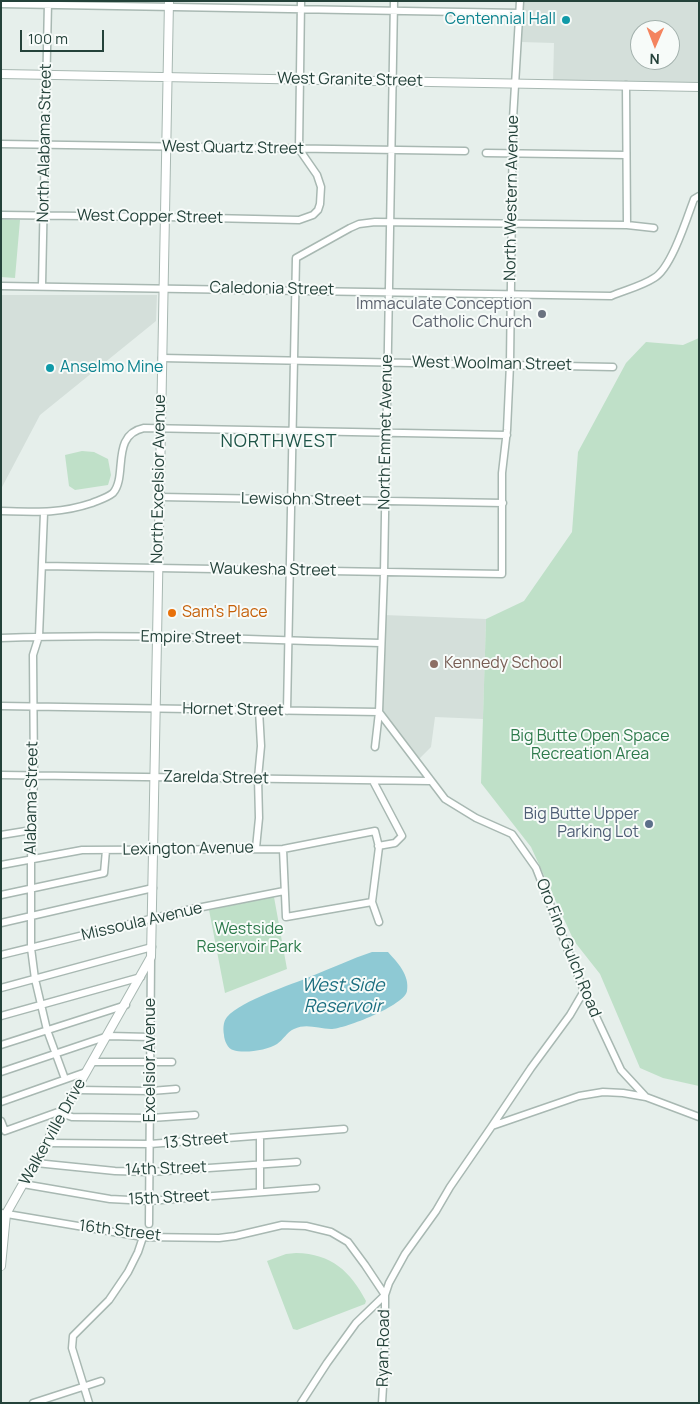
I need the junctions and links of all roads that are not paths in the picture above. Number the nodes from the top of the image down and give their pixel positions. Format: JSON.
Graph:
{"nodes":[{"id":1,"x":301,"y":1,"type":"edge"},
{"id":2,"x":394,"y":1,"type":"edge"},
{"id":3,"x":520,"y":1,"type":"edge"},
{"id":4,"x":48,"y":3,"type":"edge"},
{"id":5,"x":1,"y":4,"type":"edge"},
{"id":6,"x":169,"y":4,"type":"edge"},
{"id":7,"x":301,"y":9,"type":"junction"},
{"id":8,"x":394,"y":11,"type":"junction"},
{"id":9,"x":520,"y":13,"type":"junction"},
{"id":10,"x":1,"y":74,"type":"edge"},
{"id":11,"x":46,"y":75,"type":"junction"},
{"id":12,"x":168,"y":77,"type":"junction"},
{"id":13,"x":299,"y":79,"type":"junction"},
{"id":14,"x":393,"y":81,"type":"junction"},
{"id":15,"x":516,"y":82,"type":"junction"},
{"id":16,"x":626,"y":85,"type":"junction"},
{"id":17,"x":699,"y":87,"type":"edge"},
{"id":18,"x":1,"y":144,"type":"edge"},
{"id":19,"x":46,"y":145,"type":"junction"},
{"id":20,"x":166,"y":147,"type":"junction"},
{"id":21,"x":299,"y":148,"type":"junction"},
{"id":22,"x":392,"y":149,"type":"junction"},
{"id":23,"x":465,"y":151,"type":"dead end"},
{"id":24,"x":486,"y":153,"type":"dead end"},
{"id":25,"x":514,"y":153,"type":"junction"},
{"id":26,"x":626,"y":155,"type":"junction"},
{"id":27,"x":699,"y":196,"type":"edge"},
{"id":28,"x":1,"y":215,"type":"edge"},
{"id":29,"x":43,"y":215,"type":"junction"},
{"id":30,"x":165,"y":217,"type":"junction"},
{"id":31,"x":390,"y":221,"type":"junction"},
{"id":32,"x":512,"y":224,"type":"junction"},
{"id":33,"x":627,"y":225,"type":"junction"},
{"id":34,"x":654,"y":228,"type":"dead end"},
{"id":35,"x":1,"y":286,"type":"edge"},
{"id":36,"x":42,"y":286,"type":"junction"},
{"id":37,"x":164,"y":287,"type":"junction"},
{"id":38,"x":295,"y":290,"type":"junction"},
{"id":39,"x":388,"y":292,"type":"junction"},
{"id":40,"x":511,"y":294,"type":"junction"},
{"id":41,"x":162,"y":358,"type":"junction"},
{"id":42,"x":294,"y":360,"type":"junction"},
{"id":43,"x":387,"y":362,"type":"junction"},
{"id":44,"x":510,"y":364,"type":"junction"},
{"id":45,"x":613,"y":367,"type":"dead end"},
{"id":46,"x":162,"y":428,"type":"junction"},
{"id":47,"x":293,"y":430,"type":"junction"},
{"id":48,"x":386,"y":432,"type":"junction"},
{"id":49,"x":507,"y":435,"type":"junction"},
{"id":50,"x":160,"y":497,"type":"junction"},
{"id":51,"x":291,"y":500,"type":"junction"},
{"id":52,"x":385,"y":502,"type":"junction"},
{"id":53,"x":503,"y":503,"type":"junction"},
{"id":54,"x":1,"y":511,"type":"edge"},
{"id":55,"x":44,"y":513,"type":"junction"},
{"id":56,"x":43,"y":566,"type":"junction"},
{"id":57,"x":158,"y":567,"type":"junction"},
{"id":58,"x":290,"y":570,"type":"junction"},
{"id":59,"x":384,"y":572,"type":"junction"},
{"id":60,"x":502,"y":574,"type":"joint"},
{"id":61,"x":39,"y":636,"type":"junction"},
{"id":62,"x":157,"y":637,"type":"junction"},
{"id":63,"x":1,"y":638,"type":"edge"},
{"id":64,"x":289,"y":641,"type":"junction"},
{"id":65,"x":380,"y":643,"type":"junction"},
{"id":66,"x":1,"y":706,"type":"edge"},
{"id":67,"x":33,"y":706,"type":"junction"},
{"id":68,"x":155,"y":708,"type":"junction"},
{"id":69,"x":259,"y":710,"type":"junction"},
{"id":70,"x":287,"y":711,"type":"junction"},
{"id":71,"x":379,"y":712,"type":"junction"},
{"id":72,"x":375,"y":747,"type":"dead end"},
{"id":73,"x":1,"y":775,"type":"edge"},
{"id":74,"x":34,"y":776,"type":"junction"},
{"id":75,"x":155,"y":778,"type":"junction"},
{"id":76,"x":258,"y":778,"type":"junction"},
{"id":77,"x":373,"y":781,"type":"junction"},
{"id":78,"x":430,"y":781,"type":"junction"},
{"id":79,"x":32,"y":830,"type":"junction"},
{"id":80,"x":1,"y":835,"type":"edge"},
{"id":81,"x":378,"y":846,"type":"junction"},
{"id":82,"x":256,"y":848,"type":"junction"},
{"id":83,"x":153,"y":849,"type":"junction"},
{"id":84,"x":283,"y":849,"type":"junction"},
{"id":85,"x":106,"y":850,"type":"junction"},
{"id":86,"x":30,"y":859,"type":"junction"},
{"id":87,"x":1,"y":865,"type":"edge"},
{"id":88,"x":30,"y":888,"type":"junction"},
{"id":89,"x":153,"y":888,"type":"junction"},
{"id":90,"x":284,"y":891,"type":"junction"},
{"id":91,"x":1,"y":895,"type":"edge"},
{"id":92,"x":372,"y":902,"type":"junction"},
{"id":93,"x":32,"y":917,"type":"junction"},
{"id":94,"x":152,"y":919,"type":"junction"},
{"id":95,"x":379,"y":922,"type":"dead end"},
{"id":96,"x":1,"y":923,"type":"edge"},
{"id":97,"x":152,"y":947,"type":"junction"},
{"id":98,"x":31,"y":948,"type":"junction"},
{"id":99,"x":1,"y":955,"type":"edge"},
{"id":100,"x":151,"y":957,"type":"junction"},
{"id":101,"x":141,"y":977,"type":"junction"},
{"id":102,"x":36,"y":979,"type":"junction"},
{"id":103,"x":1,"y":988,"type":"edge"},
{"id":104,"x":584,"y":991,"type":"junction"},
{"id":105,"x":42,"y":1004,"type":"junction"},
{"id":106,"x":126,"y":1005,"type":"junction"},
{"id":107,"x":1,"y":1016,"type":"edge"},
{"id":108,"x":47,"y":1030,"type":"junction"},
{"id":109,"x":108,"y":1036,"type":"junction"},
{"id":110,"x":150,"y":1036,"type":"junction"},
{"id":111,"x":1,"y":1045,"type":"edge"},
{"id":112,"x":56,"y":1054,"type":"junction"},
{"id":113,"x":92,"y":1062,"type":"junction"},
{"id":114,"x":151,"y":1062,"type":"junction"},
{"id":115,"x":172,"y":1062,"type":"dead end"},
{"id":116,"x":1,"y":1072,"type":"edge"},
{"id":117,"x":86,"y":1072,"type":"junction"},
{"id":118,"x":65,"y":1079,"type":"junction"},
{"id":119,"x":176,"y":1089,"type":"dead end"},
{"id":120,"x":77,"y":1090,"type":"junction"},
{"id":121,"x":151,"y":1091,"type":"junction"},
{"id":122,"x":646,"y":1098,"type":"junction"},
{"id":123,"x":1,"y":1102,"type":"edge"},
{"id":124,"x":64,"y":1114,"type":"junction"},
{"id":125,"x":195,"y":1115,"type":"dead end"},
{"id":126,"x":699,"y":1117,"type":"edge"},
{"id":127,"x":150,"y":1118,"type":"junction"},
{"id":128,"x":1,"y":1121,"type":"edge"},
{"id":129,"x":492,"y":1126,"type":"junction"},
{"id":130,"x":344,"y":1129,"type":"dead end"},
{"id":131,"x":260,"y":1136,"type":"junction"},
{"id":132,"x":48,"y":1143,"type":"junction"},
{"id":133,"x":150,"y":1144,"type":"junction"},
{"id":134,"x":296,"y":1162,"type":"dead end"},
{"id":135,"x":36,"y":1163,"type":"junction"},
{"id":136,"x":260,"y":1166,"type":"junction"},
{"id":137,"x":150,"y":1172,"type":"junction"},
{"id":138,"x":23,"y":1184,"type":"junction"},
{"id":139,"x":316,"y":1188,"type":"dead end"},
{"id":140,"x":260,"y":1192,"type":"junction"},
{"id":141,"x":149,"y":1201,"type":"junction"},
{"id":142,"x":4,"y":1214,"type":"edge"},
{"id":143,"x":149,"y":1224,"type":"dead end"},
{"id":144,"x":235,"y":1236,"type":"joint"},
{"id":145,"x":143,"y":1237,"type":"junction"},
{"id":146,"x":1,"y":1266,"type":"edge"},
{"id":147,"x":385,"y":1295,"type":"junction"},
{"id":148,"x":101,"y":1380,"type":"dead end"},
{"id":149,"x":84,"y":1386,"type":"junction"},
{"id":150,"x":33,"y":1403,"type":"edge"},
{"id":151,"x":89,"y":1403,"type":"edge"},
{"id":152,"x":301,"y":1403,"type":"edge"},
{"id":153,"x":382,"y":1403,"type":"edge"}],
"edges":[{"from":1,"to":7,"type":"street"},
{"from":2,"to":8,"type":"street","name":"North Emmet Avenue"},
{"from":3,"to":9,"type":"street","name":"North Western Avenue"},
{"from":4,"to":5,"type":"street"},
{"from":4,"to":6,"type":"street"},
{"from":4,"to":11,"type":"street","name":"North Alabama Street"},
{"from":6,"to":7,"type":"street"},
{"from":6,"to":12,"type":"street","name":"North Excelsior Avenue"},
{"from":7,"to":8,"type":"street"},
{"from":7,"to":13,"type":"street"},
{"from":8,"to":9,"type":"street"},
{"from":8,"to":14,"type":"street","name":"North Emmet Avenue"},
{"from":9,"to":15,"type":"street","name":"North Western Avenue"},
{"from":10,"to":11,"type":"street","name":"West Granite Street"},
{"from":11,"to":12,"type":"street","name":"West Granite Street"},
{"from":11,"to":19,"type":"street","name":"North Alabama Street"},
{"from":12,"to":13,"type":"street","name":"West Granite Street"},
{"from":12,"to":20,"type":"street","name":"North Excelsior Avenue"},
{"from":13,"to":14,"type":"street","name":"West Granite Street"},
{"from":13,"to":21,"type":"street"},
{"from":14,"to":15,"type":"street","name":"West Granite Street"},
{"from":14,"to":22,"type":"street","name":"North Emmet Avenue"},
{"from":15,"to":16,"type":"street","name":"West Granite Street"},
{"from":15,"to":25,"type":"street","name":"North Western Avenue"},
{"from":16,"to":17,"type":"street","name":"West Granite Street"},
{"from":16,"to":26,"type":"street"},
{"from":18,"to":19,"type":"street","name":"West Quartz Street"},
{"from":19,"to":20,"type":"street","name":"West Quartz Street"},
{"from":19,"to":29,"type":"street","name":"North Alabama Street"},
{"from":20,"to":21,"type":"street","name":"West Quartz Street"},
{"from":20,"to":30,"type":"street","name":"North Excelsior Avenue"},
{"from":21,"to":22,"type":"street","name":"West Quartz Street"},
{"from":21,"to":30,"type":"street","name":"West Copper Street"},
{"from":22,"to":23,"type":"street","name":"West Quartz Street"},
{"from":22,"to":31,"type":"street","name":"North Emmet Avenue"},
{"from":24,"to":25,"type":"street"},
{"from":25,"to":26,"type":"street"},
{"from":25,"to":32,"type":"street","name":"North Western Avenue"},
{"from":26,"to":33,"type":"street"},
{"from":27,"to":40,"type":"street","name":"Caledonia Street"},
{"from":28,"to":29,"type":"street","name":"West Copper Street"},
{"from":29,"to":30,"type":"street","name":"West Copper Street"},
{"from":29,"to":36,"type":"street","name":"North Alabama Street"},
{"from":30,"to":37,"type":"street","name":"North Excelsior Avenue"},
{"from":31,"to":32,"type":"street"},
{"from":31,"to":38,"type":"street"},
{"from":31,"to":39,"type":"street","name":"North Emmet Avenue"},
{"from":32,"to":33,"type":"street"},
{"from":32,"to":40,"type":"street","name":"North Western Avenue"},
{"from":33,"to":34,"type":"street"},
{"from":35,"to":36,"type":"street","name":"Caledonia Street"},
{"from":36,"to":37,"type":"street","name":"Caledonia Street"},
{"from":37,"to":38,"type":"street","name":"Caledonia Street"},
{"from":37,"to":41,"type":"street","name":"North Excelsior Avenue"},
{"from":38,"to":39,"type":"street","name":"Caledonia Street"},
{"from":38,"to":42,"type":"street"},
{"from":39,"to":40,"type":"street","name":"Caledonia Street"},
{"from":39,"to":43,"type":"street","name":"North Emmet Avenue"},
{"from":40,"to":44,"type":"street","name":"North Western Avenue"},
{"from":41,"to":42,"type":"street","name":"West Woolman Street"},
{"from":41,"to":46,"type":"street","name":"North Excelsior Avenue"},
{"from":42,"to":43,"type":"street","name":"West Woolman Street"},
{"from":42,"to":47,"type":"street"},
{"from":43,"to":44,"type":"street","name":"West Woolman Street"},
{"from":43,"to":48,"type":"street","name":"North Emmet Avenue"},
{"from":44,"to":45,"type":"street","name":"West Woolman Street"},
{"from":44,"to":49,"type":"street","name":"North Western Avenue"},
{"from":46,"to":47,"type":"street"},
{"from":46,"to":50,"type":"street","name":"North Excelsior Avenue"},
{"from":46,"to":55,"type":"street"},
{"from":47,"to":48,"type":"street"},
{"from":47,"to":51,"type":"street"},
{"from":48,"to":49,"type":"street"},
{"from":48,"to":52,"type":"street","name":"North Emmet Avenue"},
{"from":49,"to":53,"type":"street","name":"North Western Avenue"},
{"from":50,"to":51,"type":"street","name":"Lewisohn Street"},
{"from":50,"to":57,"type":"street","name":"North Excelsior Avenue"},
{"from":51,"to":52,"type":"street","name":"Lewisohn Street"},
{"from":51,"to":58,"type":"street"},
{"from":52,"to":53,"type":"street","name":"Lewisohn Street"},
{"from":52,"to":59,"type":"street","name":"North Emmet Avenue"},
{"from":53,"to":60,"type":"street","name":"North Western Avenue"},
{"from":54,"to":55,"type":"street"},
{"from":55,"to":56,"type":"street","name":"Alabama Street"},
{"from":56,"to":57,"type":"street","name":"Waukesha Street"},
{"from":56,"to":61,"type":"street","name":"Alabama Street"},
{"from":57,"to":58,"type":"street","name":"Waukesha Street"},
{"from":57,"to":62,"type":"street","name":"North Excelsior Avenue"},
{"from":58,"to":59,"type":"street","name":"Waukesha Street"},
{"from":58,"to":64,"type":"street"},
{"from":59,"to":60,"type":"street","name":"Waukesha Street"},
{"from":59,"to":65,"type":"street","name":"North Emmet Avenue"},
{"from":61,"to":62,"type":"street","name":"Empire Street"},
{"from":61,"to":63,"type":"street","name":"Empire Street"},
{"from":61,"to":67,"type":"street","name":"Alabama Street"},
{"from":62,"to":64,"type":"street","name":"Empire Street"},
{"from":62,"to":68,"type":"street","name":"North Excelsior Avenue"},
{"from":64,"to":65,"type":"street","name":"Empire Street"},
{"from":64,"to":70,"type":"street"},
{"from":65,"to":71,"type":"street","name":"North Emmet Avenue"},
{"from":66,"to":67,"type":"street","name":"Hornet Street"},
{"from":67,"to":68,"type":"street","name":"Hornet Street"},
{"from":67,"to":74,"type":"street","name":"Alabama Street"},
{"from":68,"to":69,"type":"street","name":"Hornet Street"},
{"from":68,"to":75,"type":"street","name":"North Excelsior Avenue"},
{"from":69,"to":70,"type":"street","name":"Hornet Street"},
{"from":69,"to":76,"type":"street"},
{"from":70,"to":71,"type":"street","name":"Hornet Street"},
{"from":71,"to":72,"type":"street","name":"North Emmet Avenue"},
{"from":71,"to":78,"type":"street"},
{"from":73,"to":74,"type":"street","name":"Zarelda Street"},
{"from":74,"to":75,"type":"street","name":"Zarelda Street"},
{"from":74,"to":79,"type":"street","name":"Alabama Street"},
{"from":75,"to":76,"type":"street","name":"Zarelda Street"},
{"from":75,"to":83,"type":"street","name":"North Excelsior Avenue"},
{"from":76,"to":77,"type":"street","name":"Zarelda Street"},
{"from":76,"to":82,"type":"street"},
{"from":77,"to":78,"type":"street","name":"Zarelda Street"},
{"from":77,"to":81,"type":"street"},
{"from":78,"to":104,"type":"street","name":"Oro Fino Gulch Road"},
{"from":79,"to":80,"type":"street"},
{"from":79,"to":86,"type":"street","name":"Alabama Street"},
{"from":81,"to":84,"type":"street","name":"Lexington Avenue"},
{"from":81,"to":92,"type":"street"},
{"from":82,"to":83,"type":"street","name":"Lexington Avenue"},
{"from":82,"to":84,"type":"street","name":"Lexington Avenue"},
{"from":83,"to":85,"type":"street","name":"Lexington Avenue"},
{"from":83,"to":89,"type":"street","name":"North Excelsior Avenue"},
{"from":84,"to":90,"type":"street"},
{"from":85,"to":86,"type":"street","name":"Lexington Avenue"},
{"from":85,"to":88,"type":"street"},
{"from":86,"to":87,"type":"street","name":"Lexington Avenue"},
{"from":86,"to":88,"type":"street","name":"Alabama Street"},
{"from":88,"to":91,"type":"street"},
{"from":88,"to":93,"type":"street","name":"Alabama Street"},
{"from":89,"to":93,"type":"street"},
{"from":89,"to":94,"type":"street","name":"North Excelsior Avenue"},
{"from":90,"to":92,"type":"street"},
{"from":90,"to":94,"type":"street","name":"Missoula Avenue"},
{"from":92,"to":95,"type":"street"},
{"from":93,"to":96,"type":"street"},
{"from":93,"to":98,"type":"street","name":"Alabama Street"},
{"from":94,"to":97,"type":"street","name":"North Excelsior Avenue"},
{"from":94,"to":98,"type":"street","name":"Missoula Avenue"},
{"from":97,"to":100,"type":"street","name":"North Excelsior Avenue"},
{"from":97,"to":102,"type":"street"},
{"from":98,"to":99,"type":"street","name":"Missoula Avenue"},
{"from":98,"to":102,"type":"street","name":"Alabama Street"},
{"from":100,"to":101,"type":"street","name":"Walkerville Drive"},
{"from":100,"to":110,"type":"street","name":"Excelsior Avenue"},
{"from":101,"to":105,"type":"street"},
{"from":101,"to":106,"type":"street","name":"Walkerville Drive"},
{"from":102,"to":103,"type":"street"},
{"from":102,"to":105,"type":"street","name":"Alabama Street"},
{"from":104,"to":122,"type":"street","name":"Oro Fino Gulch Road"},
{"from":104,"to":129,"type":"street"},
{"from":105,"to":107,"type":"street"},
{"from":105,"to":108,"type":"street","name":"Alabama Street"},
{"from":106,"to":108,"type":"street"},
{"from":106,"to":109,"type":"street","name":"Walkerville Drive"},
{"from":108,"to":111,"type":"street"},
{"from":108,"to":112,"type":"street","name":"Alabama Street"},
{"from":109,"to":110,"type":"street"},
{"from":109,"to":112,"type":"street"},
{"from":109,"to":113,"type":"street","name":"Walkerville Drive"},
{"from":110,"to":114,"type":"street","name":"Excelsior Avenue"},
{"from":112,"to":116,"type":"street"},
{"from":112,"to":118,"type":"street","name":"Alabama Street"},
{"from":113,"to":114,"type":"street"},
{"from":113,"to":117,"type":"street","name":"Walkerville Drive"},
{"from":114,"to":115,"type":"street"},
{"from":114,"to":121,"type":"street","name":"Excelsior Avenue"},
{"from":117,"to":118,"type":"street"},
{"from":117,"to":120,"type":"street","name":"Walkerville Drive"},
{"from":118,"to":123,"type":"street"},
{"from":119,"to":121,"type":"street"},
{"from":120,"to":121,"type":"street"},
{"from":120,"to":124,"type":"street","name":"Walkerville Drive"},
{"from":121,"to":127,"type":"street","name":"Excelsior Avenue"},
{"from":122,"to":126,"type":"street","name":"Oro Fino Gulch Road"},
{"from":122,"to":129,"type":"street"},
{"from":124,"to":127,"type":"street"},
{"from":124,"to":128,"type":"street"},
{"from":124,"to":132,"type":"street","name":"Walkerville Drive"},
{"from":125,"to":127,"type":"street"},
{"from":127,"to":133,"type":"street","name":"Excelsior Avenue"},
{"from":129,"to":147,"type":"street"},
{"from":130,"to":131,"type":"street","name":"13 Street"},
{"from":131,"to":133,"type":"street","name":"13 Street"},
{"from":131,"to":136,"type":"street"},
{"from":132,"to":133,"type":"street","name":"13 Street"},
{"from":132,"to":135,"type":"street","name":"Walkerville Drive"},
{"from":133,"to":137,"type":"street","name":"Excelsior Avenue"},
{"from":134,"to":136,"type":"street","name":"14th Street"},
{"from":135,"to":137,"type":"street","name":"14th Street"},
{"from":135,"to":138,"type":"street","name":"Walkerville Drive"},
{"from":136,"to":137,"type":"street","name":"14th Street"},
{"from":136,"to":140,"type":"street"},
{"from":137,"to":141,"type":"street","name":"Excelsior Avenue"},
{"from":138,"to":141,"type":"street","name":"15th Street"},
{"from":138,"to":142,"type":"street","name":"Walkerville Drive"},
{"from":139,"to":140,"type":"street","name":"15th Street"},
{"from":140,"to":141,"type":"street","name":"15th Street"},
{"from":141,"to":143,"type":"street","name":"Excelsior Avenue"},
{"from":142,"to":145,"type":"street","name":"16th Street"},
{"from":142,"to":146,"type":"street","name":"Walkerville Drive"},
{"from":144,"to":145,"type":"street","name":"16th Street"},
{"from":144,"to":147,"type":"street","name":"Ryan Road"},
{"from":145,"to":149,"type":"street"},
{"from":147,"to":152,"type":"street"},
{"from":147,"to":153,"type":"street","name":"Ryan Road"},
{"from":148,"to":149,"type":"street"},
{"from":149,"to":150,"type":"street"},
{"from":149,"to":151,"type":"street"}]}
